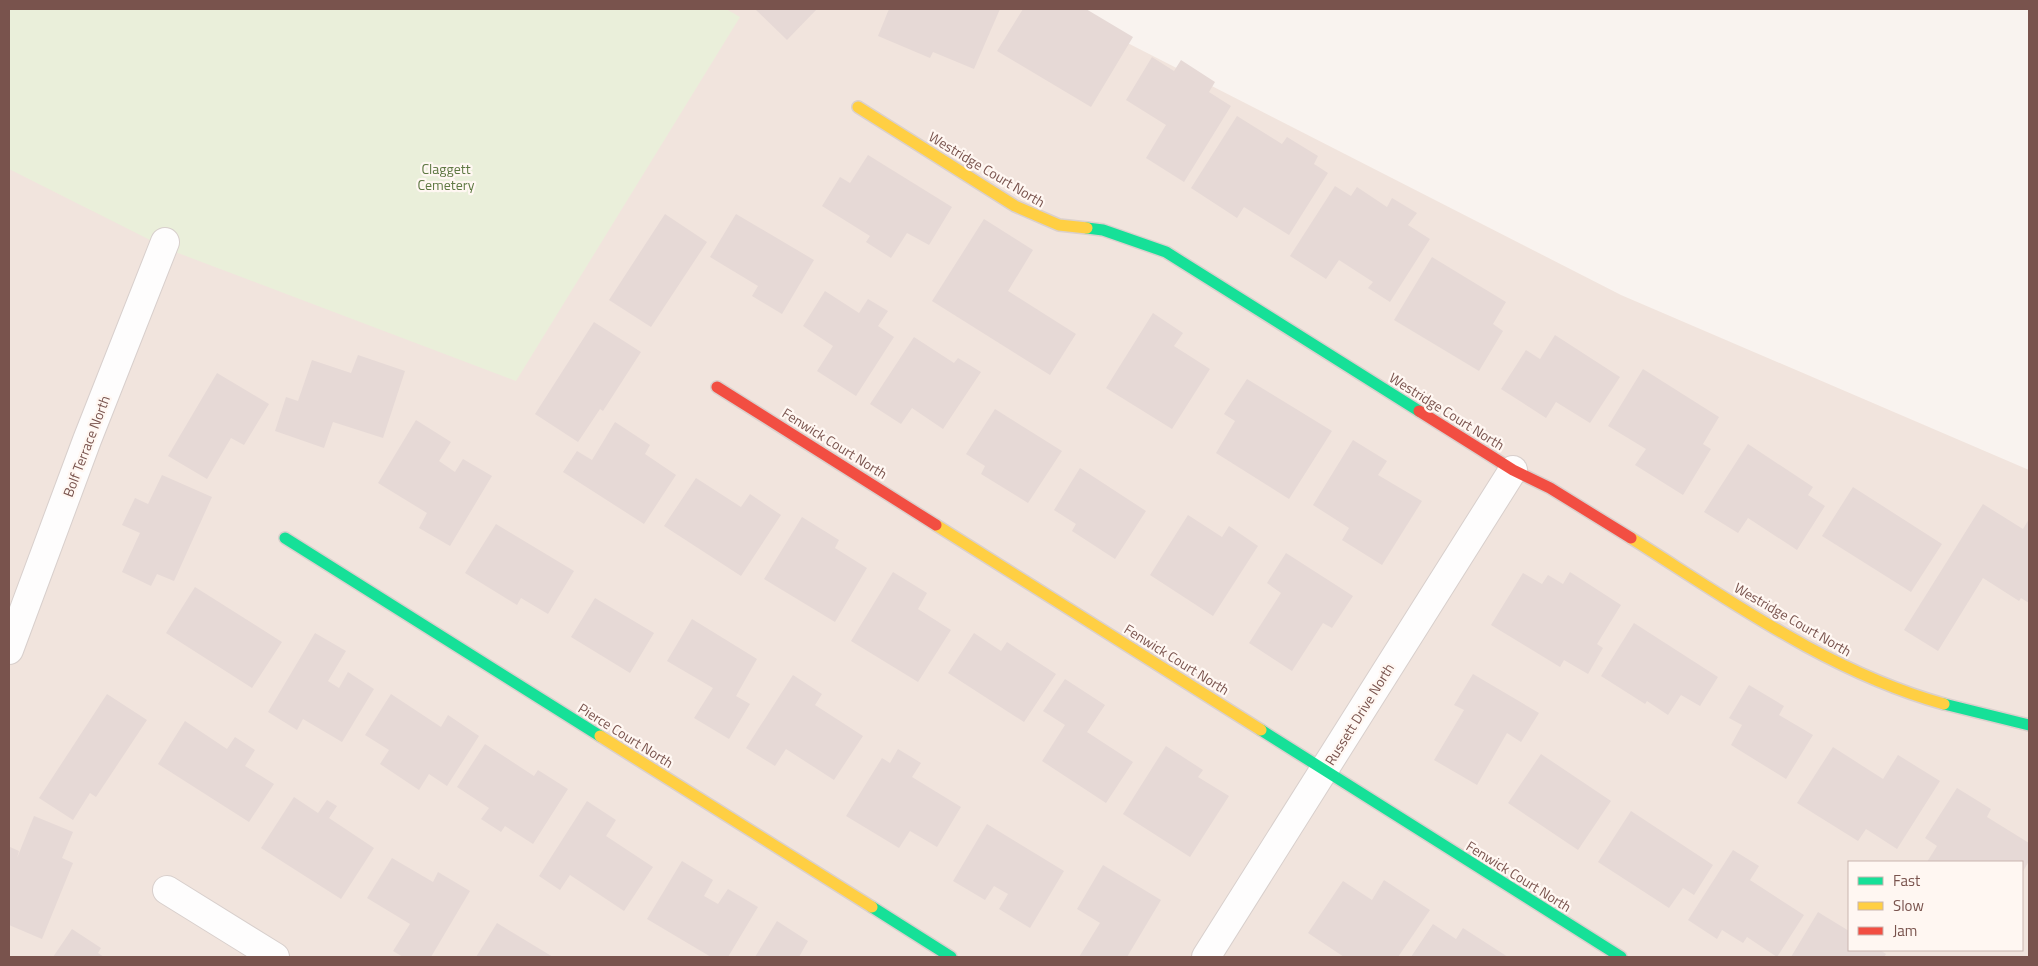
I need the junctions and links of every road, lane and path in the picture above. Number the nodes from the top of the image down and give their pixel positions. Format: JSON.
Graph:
{"nodes":[{"id":1,"x":858,"y":107,"type":"dead end"},
{"id":2,"x":165,"y":242,"type":"dead end"},
{"id":3,"x":717,"y":387,"type":"dead end"},
{"id":4,"x":1513,"y":470,"type":"junction"},
{"id":5,"x":285,"y":538,"type":"dead end"},
{"id":6,"x":9,"y":650,"type":"edge"},
{"id":7,"x":2029,"y":725,"type":"edge"},
{"id":8,"x":1324,"y":770,"type":"junction"},
{"id":9,"x":167,"y":890,"type":"dead end"},
{"id":10,"x":275,"y":957,"type":"edge"},
{"id":11,"x":951,"y":957,"type":"edge"},
{"id":12,"x":1206,"y":957,"type":"edge"},
{"id":13,"x":1621,"y":957,"type":"edge"}],
"edges":[{"from":1,"to":4,"type":"street","name":"Westridge Court North"},
{"from":2,"to":6,"type":"street","name":"Bolf Terrace North"},
{"from":3,"to":8,"type":"street","name":"Fenwick Court North"},
{"from":4,"to":7,"type":"street","name":"Westridge Court North"},
{"from":4,"to":8,"type":"street","name":"Russett Drive North"},
{"from":5,"to":11,"type":"street","name":"Pierce Court North"},
{"from":8,"to":12,"type":"street","name":"Russett Drive North"},
{"from":8,"to":13,"type":"street","name":"Fenwick Court North"},
{"from":9,"to":10,"type":"street"}]}
